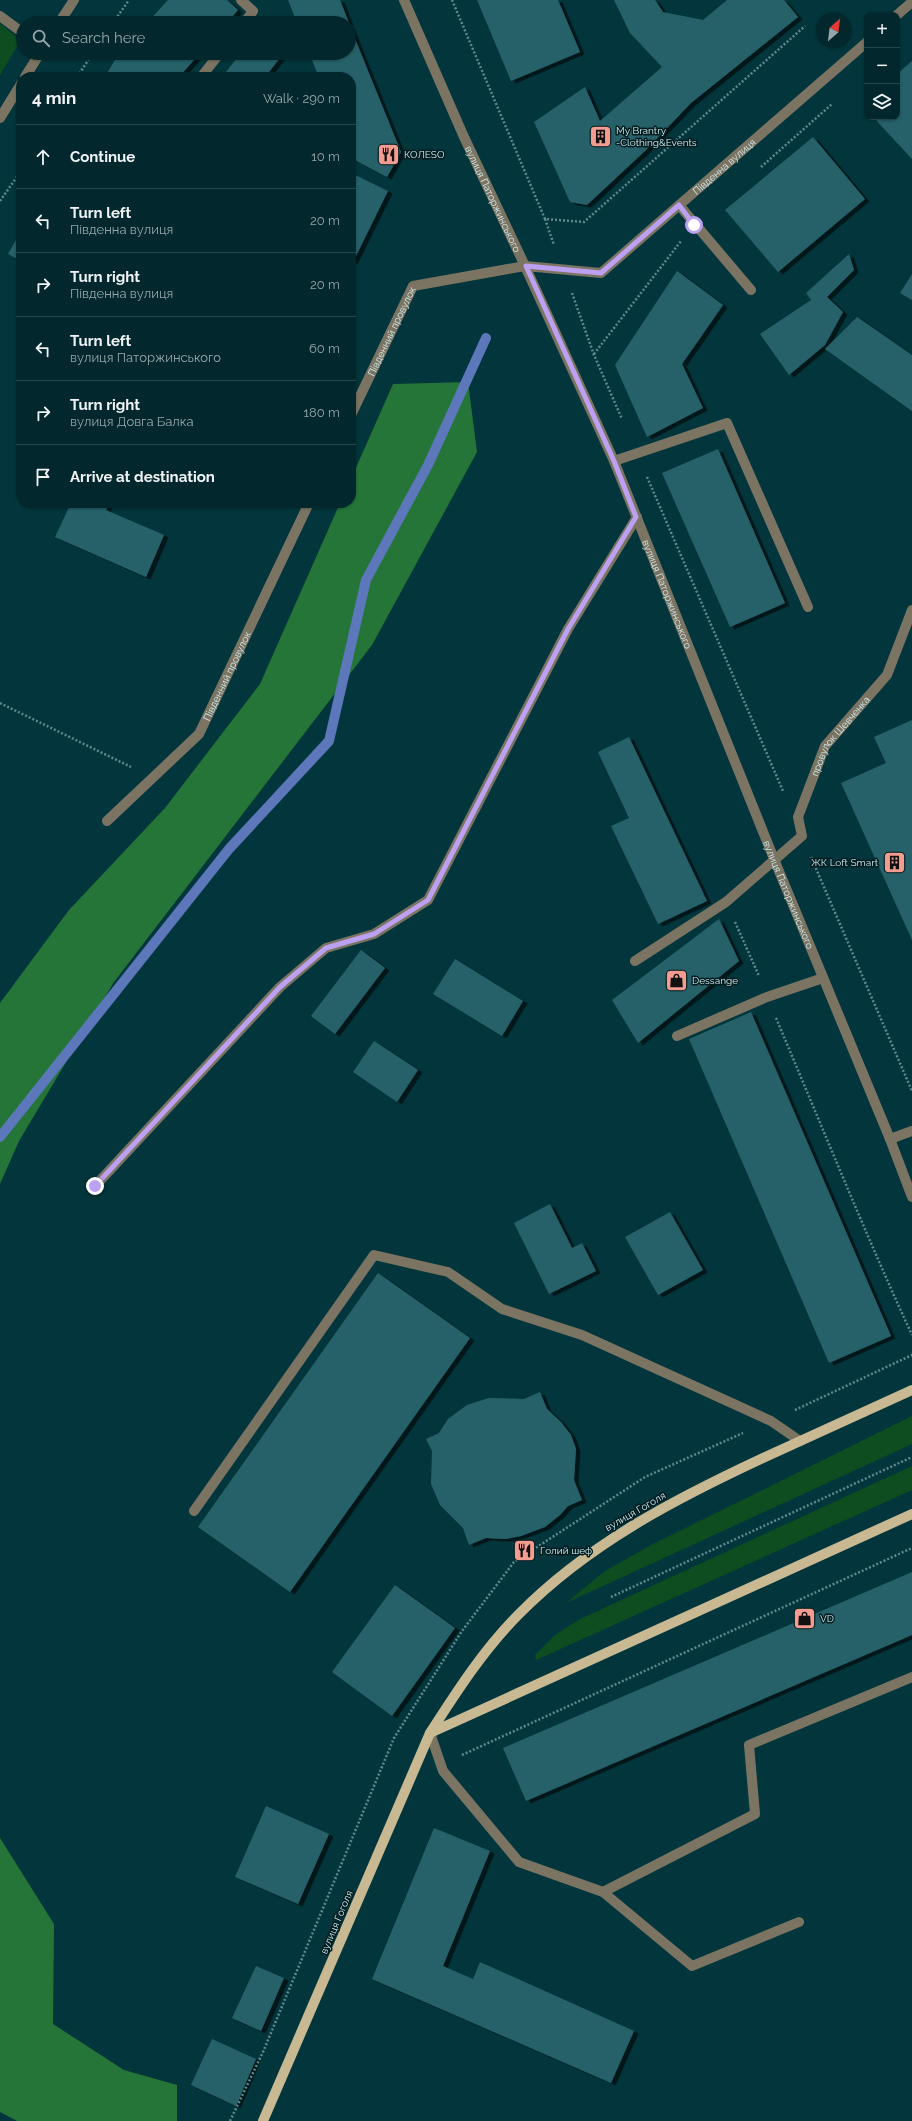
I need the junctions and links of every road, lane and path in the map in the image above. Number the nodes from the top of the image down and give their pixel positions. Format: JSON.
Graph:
{"nodes":[{"id":1,"x":74,"y":0,"type":"edge"},
{"id":2,"x":129,"y":0,"type":"edge"},
{"id":3,"x":241,"y":0,"type":"edge"},
{"id":4,"x":404,"y":0,"type":"edge"},
{"id":5,"x":452,"y":0,"type":"edge"},
{"id":6,"x":912,"y":2,"type":"edge"},
{"id":7,"x":900,"y":12,"type":"edge"},
{"id":8,"x":0,"y":16,"type":"edge"},
{"id":9,"x":64,"y":16,"type":"edge"},
{"id":10,"x":118,"y":16,"type":"edge"},
{"id":11,"x":249,"y":16,"type":"edge"},
{"id":12,"x":805,"y":26,"type":"dead end"},
{"id":13,"x":16,"y":28,"type":"edge"},
{"id":14,"x":864,"y":45,"type":"edge"},
{"id":15,"x":36,"y":60,"type":"edge"},
{"id":16,"x":89,"y":60,"type":"edge"},
{"id":17,"x":214,"y":60,"type":"edge"},
{"id":18,"x":28,"y":72,"type":"edge"},
{"id":19,"x":81,"y":72,"type":"edge"},
{"id":20,"x":205,"y":72,"type":"edge"},
{"id":21,"x":16,"y":92,"type":"edge"},
{"id":22,"x":0,"y":118,"type":"edge"},
{"id":23,"x":16,"y":178,"type":"edge"},
{"id":24,"x":0,"y":201,"type":"edge"},
{"id":25,"x":679,"y":205,"type":"junction"},
{"id":26,"x":526,"y":266,"type":"junction"},
{"id":27,"x":751,"y":290,"type":"dead end"},
{"id":28,"x":594,"y":355,"type":"dead end"},
{"id":29,"x":356,"y":404,"type":"edge"},
{"id":30,"x":637,"y":454,"type":"junction"},
{"id":31,"x":614,"y":461,"type":"junction"},
{"id":32,"x":307,"y":508,"type":"edge"},
{"id":33,"x":636,"y":517,"type":"junction"},
{"id":34,"x":808,"y":607,"type":"dead end"},
{"id":35,"x":912,"y":610,"type":"edge"},
{"id":36,"x":0,"y":703,"type":"edge"},
{"id":37,"x":153,"y":778,"type":"junction"},
{"id":38,"x":783,"y":793,"type":"dead end"},
{"id":39,"x":107,"y":821,"type":"dead end"},
{"id":40,"x":802,"y":836,"type":"junction"},
{"id":41,"x":774,"y":859,"type":"junction"},
{"id":42,"x":726,"y":902,"type":"junction"},
{"id":43,"x":635,"y":961,"type":"dead end"},
{"id":44,"x":823,"y":978,"type":"junction"},
{"id":45,"x":767,"y":997,"type":"junction"},
{"id":46,"x":677,"y":1036,"type":"dead end"},
{"id":47,"x":912,"y":1091,"type":"edge"},
{"id":48,"x":912,"y":1131,"type":"edge"},
{"id":49,"x":890,"y":1139,"type":"junction"},
{"id":50,"x":95,"y":1186,"type":"dead end"},
{"id":51,"x":912,"y":1197,"type":"edge"},
{"id":52,"x":912,"y":1335,"type":"edge"},
{"id":53,"x":912,"y":1390,"type":"edge"},
{"id":54,"x":800,"y":1441,"type":"junction"},
{"id":55,"x":912,"y":1457,"type":"edge"},
{"id":56,"x":194,"y":1511,"type":"dead end"},
{"id":57,"x":912,"y":1514,"type":"edge"},
{"id":58,"x":912,"y":1548,"type":"edge"},
{"id":59,"x":611,"y":1596,"type":"dead end"},
{"id":60,"x":912,"y":1677,"type":"edge"},
{"id":61,"x":430,"y":1733,"type":"junction"},
{"id":62,"x":443,"y":1771,"type":"junction"},
{"id":63,"x":602,"y":1892,"type":"junction"},
{"id":64,"x":798,"y":1922,"type":"dead end"},
{"id":65,"x":263,"y":2121,"type":"edge"}],
"edges":[{"from":1,"to":9,"type":"street"},
{"from":2,"to":10,"type":"path"},
{"from":3,"to":11,"type":"street"},
{"from":4,"to":26,"type":"street","name":"вулиця Паторжинського"},
{"from":5,"to":12,"type":"path"},
{"from":6,"to":7,"type":"street"},
{"from":8,"to":13,"type":"street"},
{"from":14,"to":25,"type":"street","name":"Південна вулиця"},
{"from":15,"to":18,"type":"street"},
{"from":16,"to":19,"type":"path"},
{"from":17,"to":20,"type":"street"},
{"from":21,"to":22,"type":"street"},
{"from":23,"to":24,"type":"path"},
{"from":25,"to":26,"type":"street","name":"Південна вулиця"},
{"from":25,"to":27,"type":"street"},
{"from":26,"to":29,"type":"street","name":"Південний провулок"},
{"from":26,"to":31,"type":"street","name":"вулиця Паторжинського"},
{"from":28,"to":30,"type":"path"},
{"from":30,"to":31,"type":"street"},
{"from":30,"to":34,"type":"street"},
{"from":30,"to":38,"type":"path"},
{"from":31,"to":33,"type":"street","name":"вулиця Паторжинського"},
{"from":32,"to":37,"type":"street","name":"Південний провулок"},
{"from":33,"to":41,"type":"street","name":"вулиця Паторжинського"},
{"from":33,"to":50,"type":"street"},
{"from":35,"to":40,"type":"street","name":"провулок Шевченка"},
{"from":36,"to":37,"type":"path"},
{"from":37,"to":39,"type":"street","name":"Південний провулок"},
{"from":40,"to":41,"type":"street"},
{"from":40,"to":47,"type":"path"},
{"from":41,"to":42,"type":"street"},
{"from":41,"to":44,"type":"street","name":"вулиця Паторжинського"},
{"from":42,"to":43,"type":"street"},
{"from":42,"to":45,"type":"path"},
{"from":44,"to":45,"type":"street"},
{"from":44,"to":49,"type":"street","name":"вулиця Паторжинського"},
{"from":45,"to":46,"type":"street"},
{"from":45,"to":52,"type":"path"},
{"from":48,"to":49,"type":"street"},
{"from":49,"to":51,"type":"street","name":"вулиця Паторжинського"},
{"from":53,"to":54,"type":"main road","name":"вулиця Гоголя"},
{"from":54,"to":56,"type":"street"},
{"from":54,"to":61,"type":"main road","name":"вулиця Гоголя"},
{"from":55,"to":59,"type":"path"},
{"from":57,"to":61,"type":"main road"},
{"from":58,"to":62,"type":"path"},
{"from":60,"to":63,"type":"street"},
{"from":61,"to":62,"type":"street"},
{"from":61,"to":65,"type":"main road","name":"вулиця Гоголя"},
{"from":62,"to":63,"type":"street"},
{"from":63,"to":64,"type":"street"}]}
